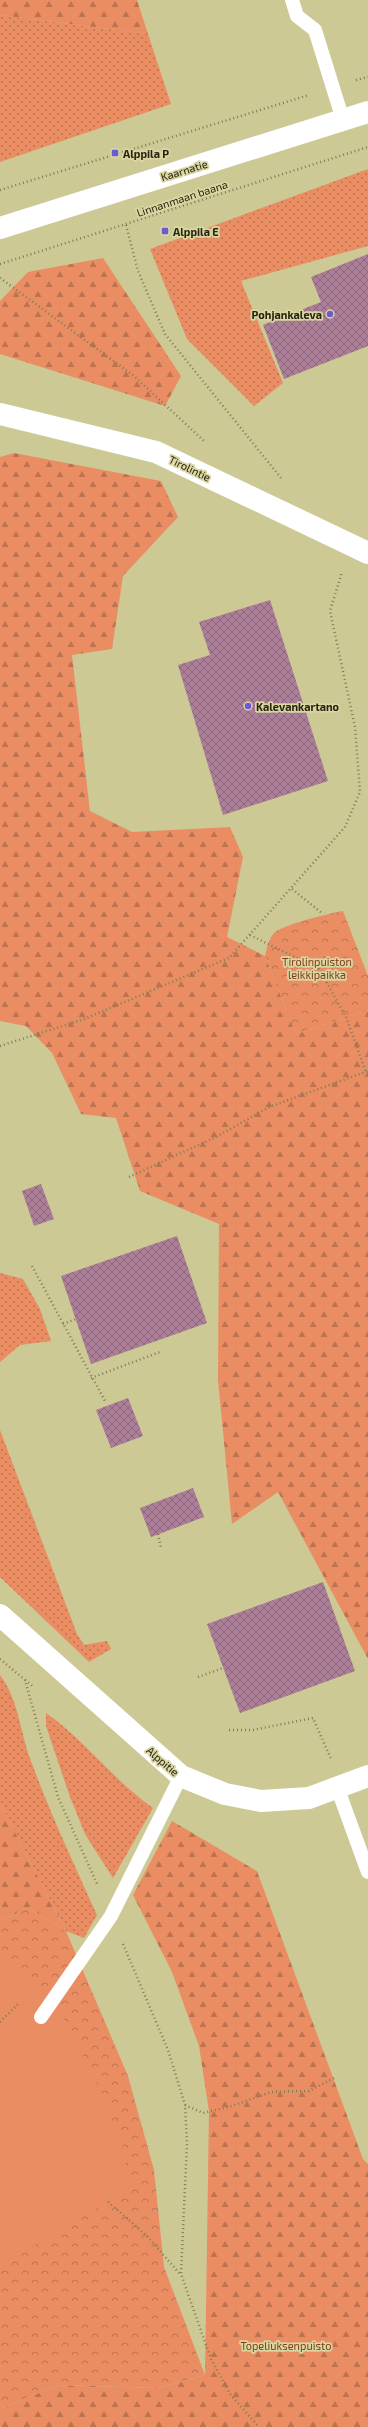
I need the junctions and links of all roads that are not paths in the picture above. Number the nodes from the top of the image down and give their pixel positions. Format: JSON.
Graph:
{"nodes":[{"id":1,"x":292,"y":0,"type":"edge"},
{"id":2,"x":368,"y":112,"type":"edge"},
{"id":3,"x":343,"y":120,"type":"junction"},
{"id":4,"x":0,"y":228,"type":"edge"},
{"id":5,"x":0,"y":414,"type":"edge"},
{"id":6,"x":368,"y":553,"type":"edge"},
{"id":7,"x":0,"y":1614,"type":"edge"},
{"id":8,"x":181,"y":1776,"type":"junction"},
{"id":9,"x":368,"y":1776,"type":"edge"},
{"id":10,"x":337,"y":1788,"type":"junction"},
{"id":11,"x":368,"y":1872,"type":"edge"},
{"id":12,"x":41,"y":2017,"type":"dead end"}],
"edges":[{"from":1,"to":3,"type":"lane"},
{"from":2,"to":3,"type":"street","name":"Kaarnatie"},
{"from":3,"to":4,"type":"street","name":"Kaarnatie"},
{"from":5,"to":6,"type":"street","name":"Tirolintie"},
{"from":7,"to":8,"type":"street","name":"Alppitie"},
{"from":8,"to":10,"type":"street","name":"Alppitie"},
{"from":8,"to":12,"type":"lane"},
{"from":9,"to":10,"type":"street","name":"Alppitie"},
{"from":10,"to":11,"type":"lane"}]}
